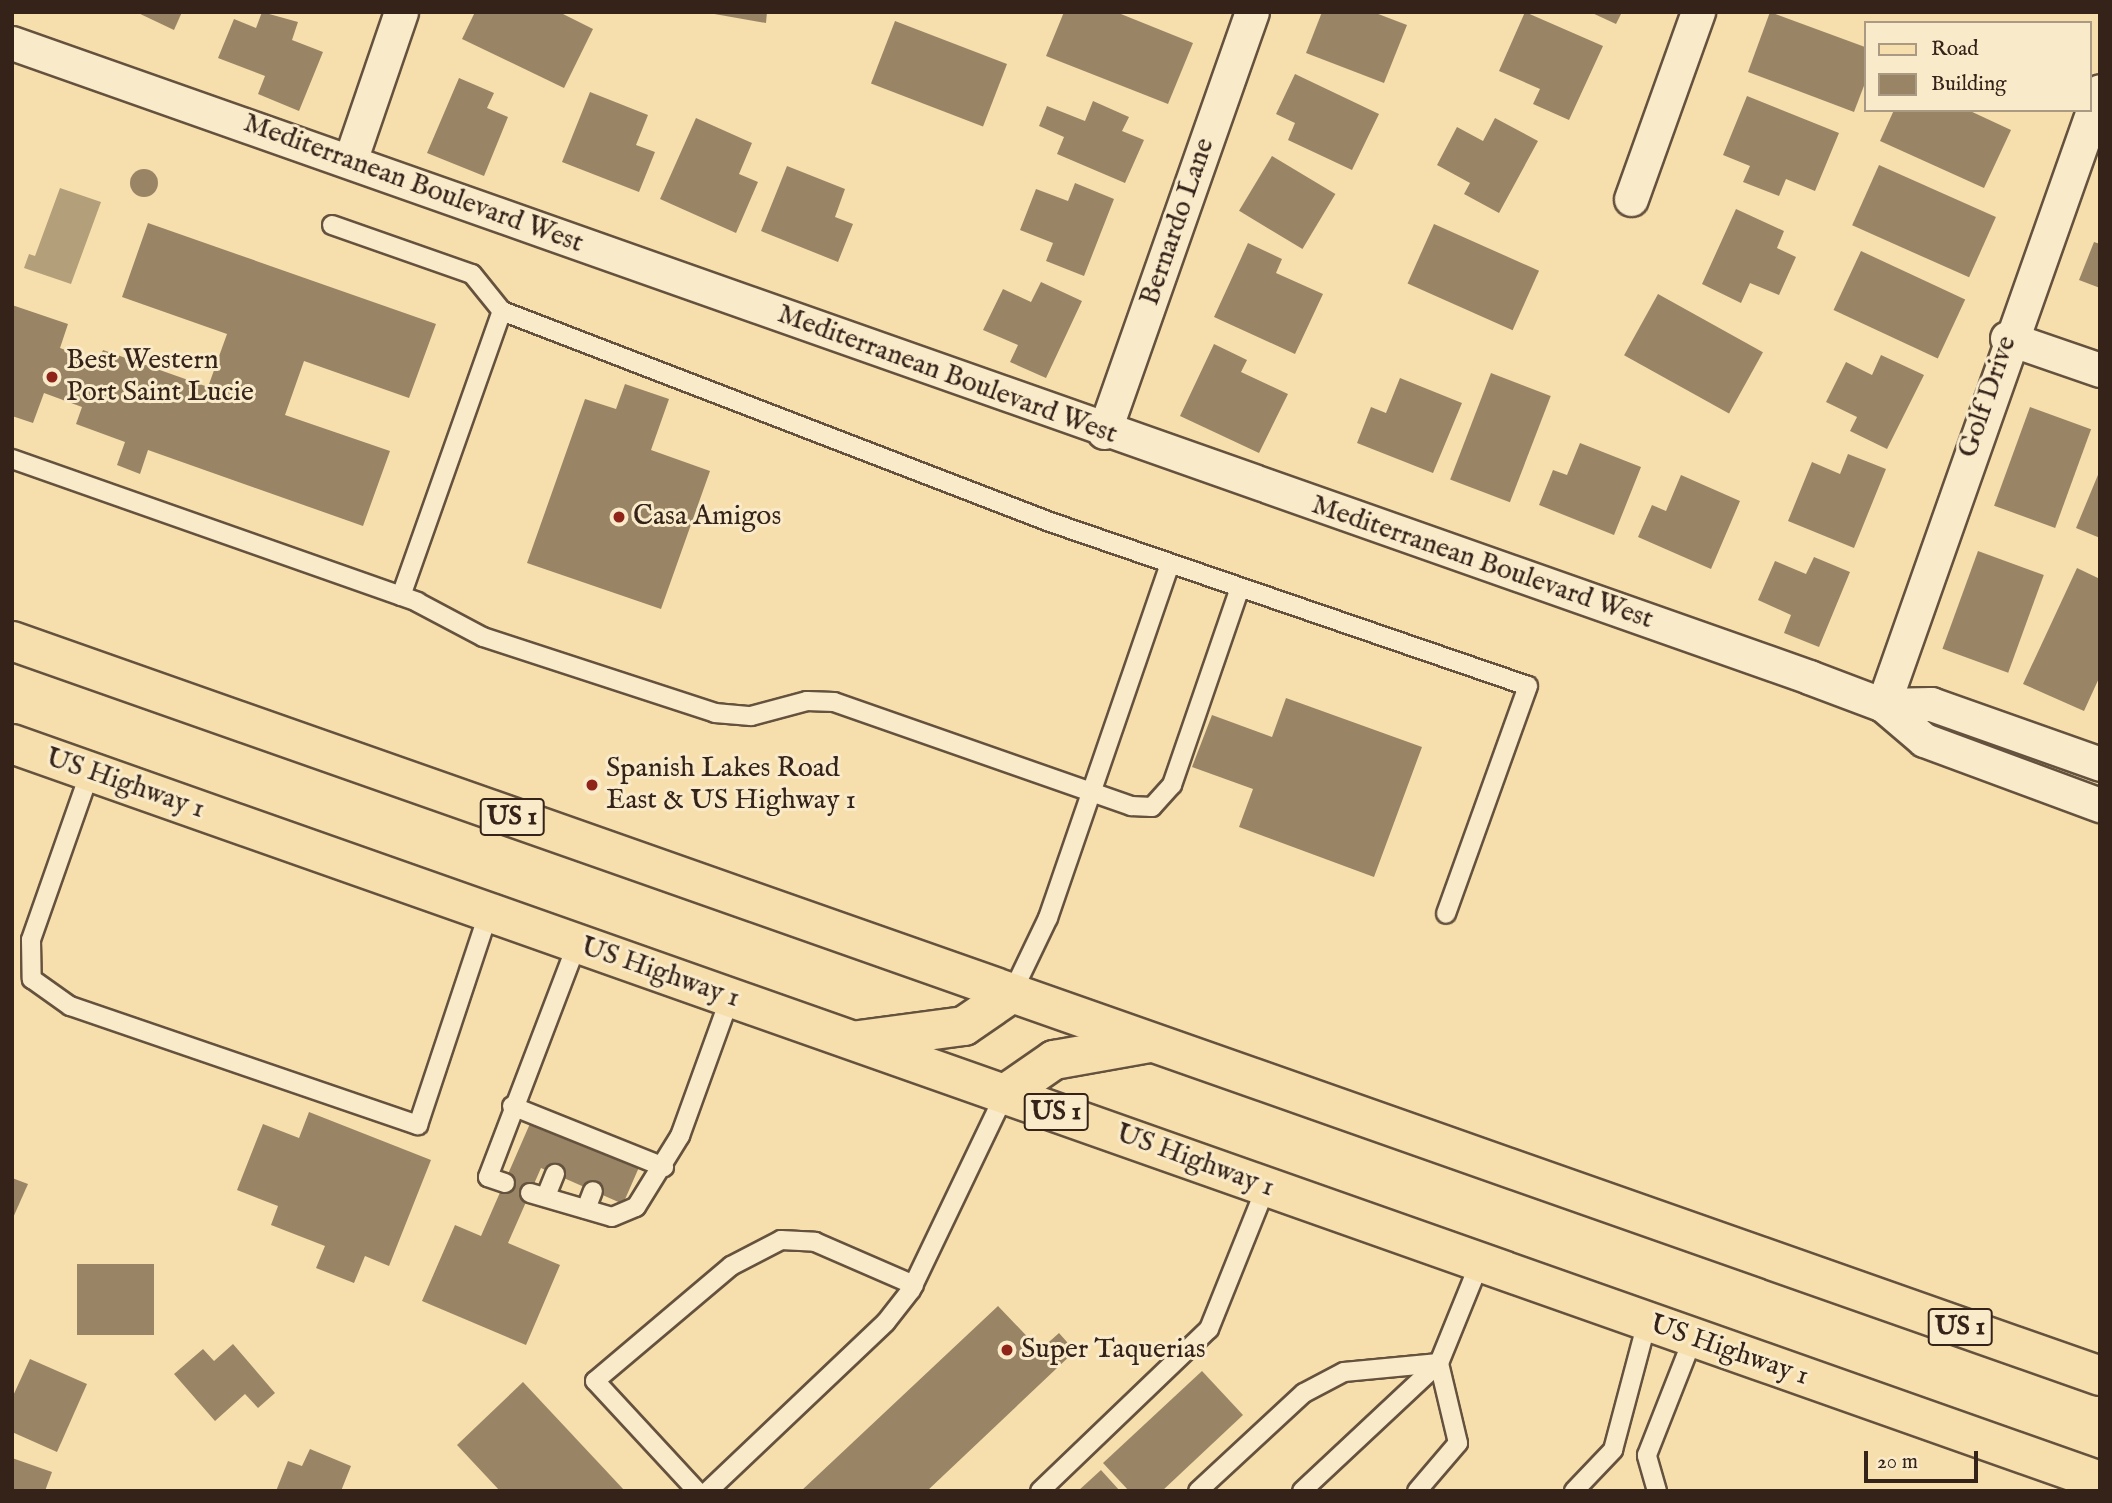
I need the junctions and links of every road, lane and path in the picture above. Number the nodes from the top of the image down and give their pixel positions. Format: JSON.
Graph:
{"nodes":[{"id":1,"x":401,"y":12,"type":"edge"},
{"id":2,"x":1252,"y":12,"type":"edge"},
{"id":3,"x":1698,"y":12,"type":"edge"},
{"id":4,"x":12,"y":43,"type":"edge"},
{"id":5,"x":2100,"y":92,"type":"edge"},
{"id":6,"x":349,"y":161,"type":"junction"},
{"id":7,"x":1631,"y":199,"type":"dead end"},
{"id":8,"x":332,"y":225,"type":"dead end"},
{"id":9,"x":502,"y":311,"type":"junction"},
{"id":10,"x":2007,"y":338,"type":"junction"},
{"id":11,"x":2100,"y":370,"type":"edge"},
{"id":12,"x":1104,"y":432,"type":"junction"},
{"id":13,"x":12,"y":459,"type":"edge"},
{"id":14,"x":1170,"y":564,"type":"junction"},
{"id":15,"x":1240,"y":588,"type":"junction"},
{"id":16,"x":401,"y":596,"type":"junction"},
{"id":17,"x":12,"y":641,"type":"edge"},
{"id":18,"x":1883,"y":705,"type":"junction"},
{"id":19,"x":12,"y":744,"type":"edge"},
{"id":20,"x":2100,"y":764,"type":"edge"},
{"id":21,"x":90,"y":772,"type":"junction"},
{"id":22,"x":1090,"y":792,"type":"junction"},
{"id":23,"x":2100,"y":805,"type":"edge"},
{"id":24,"x":489,"y":912,"type":"junction"},
{"id":25,"x":1446,"y":914,"type":"dead end"},
{"id":26,"x":577,"y":944,"type":"junction"},
{"id":27,"x":1012,"y":993,"type":"junction"},
{"id":28,"x":730,"y":998,"type":"junction"},
{"id":29,"x":853,"y":1041,"type":"junction"},
{"id":30,"x":1152,"y":1043,"type":"junction"},
{"id":31,"x":1005,"y":1094,"type":"junction"},
{"id":32,"x":512,"y":1105,"type":"junction"},
{"id":33,"x":664,"y":1167,"type":"junction"},
{"id":34,"x":555,"y":1174,"type":"dead end"},
{"id":35,"x":505,"y":1183,"type":"dead end"},
{"id":36,"x":1266,"y":1187,"type":"junction"},
{"id":37,"x":593,"y":1191,"type":"dead end"},
{"id":38,"x":586,"y":1209,"type":"junction"},
{"id":39,"x":1480,"y":1262,"type":"junction"},
{"id":40,"x":914,"y":1285,"type":"junction"},
{"id":41,"x":1647,"y":1322,"type":"junction"},
{"id":42,"x":1693,"y":1338,"type":"junction"},
{"id":43,"x":1439,"y":1363,"type":"junction"},
{"id":44,"x":2100,"y":1376,"type":"edge"},
{"id":45,"x":2100,"y":1481,"type":"edge"},
{"id":46,"x":697,"y":1491,"type":"edge"},
{"id":47,"x":708,"y":1491,"type":"edge"},
{"id":48,"x":1040,"y":1491,"type":"edge"},
{"id":49,"x":1198,"y":1491,"type":"edge"},
{"id":50,"x":1302,"y":1491,"type":"edge"},
{"id":51,"x":1418,"y":1491,"type":"edge"},
{"id":52,"x":1574,"y":1491,"type":"edge"},
{"id":53,"x":1657,"y":1491,"type":"edge"}],
"edges":[{"from":1,"to":6,"type":"street"},
{"from":2,"to":12,"type":"street","name":"Bernardo Lane"},
{"from":3,"to":7,"type":"street"},
{"from":4,"to":6,"type":"street","name":"Mediterranean Boulevard West"},
{"from":5,"to":10,"type":"street","name":"Golf Drive"},
{"from":6,"to":12,"type":"street","name":"Mediterranean Boulevard West"},
{"from":8,"to":9,"type":"lane"},
{"from":9,"to":14,"type":"lane"},
{"from":9,"to":16,"type":"lane"},
{"from":10,"to":11,"type":"street"},
{"from":10,"to":18,"type":"street","name":"Golf Drive"},
{"from":12,"to":18,"type":"street","name":"Mediterranean Boulevard West"},
{"from":13,"to":16,"type":"lane"},
{"from":14,"to":15,"type":"lane"},
{"from":14,"to":22,"type":"lane"},
{"from":15,"to":22,"type":"lane"},
{"from":15,"to":25,"type":"lane"},
{"from":16,"to":22,"type":"lane"},
{"from":17,"to":27,"type":"main road","number":"US 1"},
{"from":18,"to":20,"type":"street","name":"Mediterranean Boulevard West"},
{"from":18,"to":23,"type":"street","name":"Mediterranean Boulevard West"},
{"from":19,"to":21,"type":"main road","name":"US Highway 1","number":"US 1"},
{"from":21,"to":24,"type":"main road","name":"US Highway 1","number":"US 1"},
{"from":21,"to":24,"type":"lane"},
{"from":22,"to":27,"type":"lane"},
{"from":24,"to":26,"type":"main road","name":"US Highway 1","number":"US 1"},
{"from":26,"to":28,"type":"main road","name":"US Highway 1","number":"US 1"},
{"from":26,"to":32,"type":"lane"},
{"from":27,"to":29,"type":"main road"},
{"from":27,"to":30,"type":"main road","number":"US 1"},
{"from":28,"to":29,"type":"main road","name":"US Highway 1","number":"US 1"},
{"from":28,"to":33,"type":"lane"},
{"from":29,"to":31,"type":"main road","name":"US Highway 1","number":"US 1"},
{"from":30,"to":31,"type":"main road"},
{"from":30,"to":44,"type":"main road","number":"US 1"},
{"from":31,"to":36,"type":"main road","name":"US Highway 1","number":"US 1"},
{"from":31,"to":40,"type":"lane"},
{"from":32,"to":33,"type":"lane"},
{"from":32,"to":35,"type":"lane"},
{"from":33,"to":38,"type":"lane"},
{"from":34,"to":38,"type":"lane"},
{"from":36,"to":39,"type":"main road","name":"US Highway 1","number":"US 1"},
{"from":36,"to":48,"type":"lane"},
{"from":37,"to":38,"type":"lane"},
{"from":39,"to":41,"type":"main road","name":"US Highway 1","number":"US 1"},
{"from":39,"to":43,"type":"lane"},
{"from":40,"to":46,"type":"lane"},
{"from":40,"to":47,"type":"lane"},
{"from":41,"to":42,"type":"main road","name":"US Highway 1","number":"US 1"},
{"from":41,"to":52,"type":"lane"},
{"from":42,"to":45,"type":"main road","name":"US Highway 1","number":"US 1"},
{"from":42,"to":53,"type":"lane"},
{"from":43,"to":49,"type":"lane"},
{"from":43,"to":50,"type":"lane"},
{"from":43,"to":51,"type":"lane"}]}
